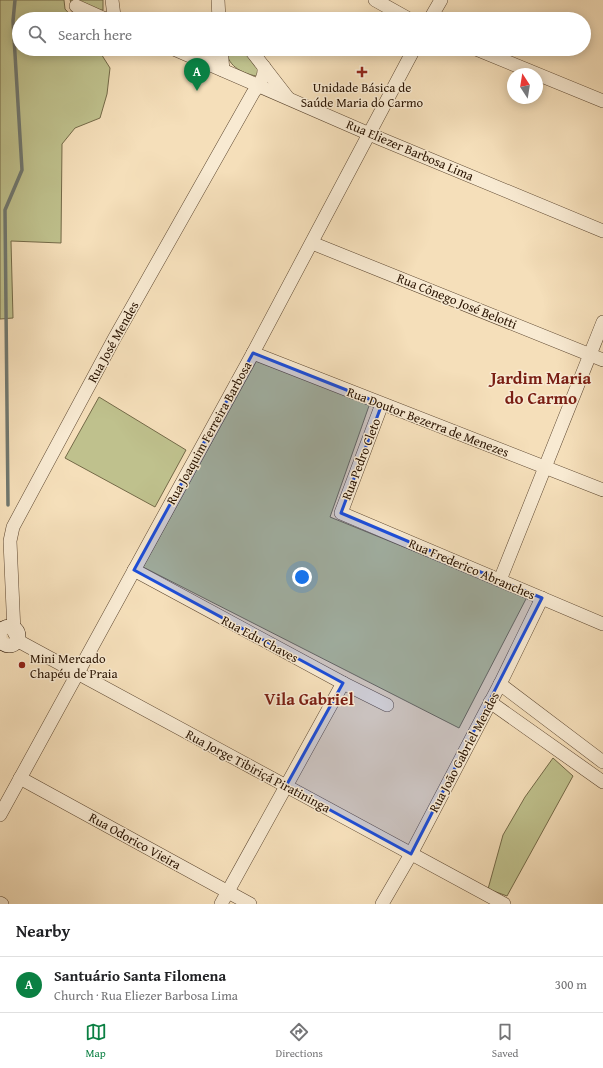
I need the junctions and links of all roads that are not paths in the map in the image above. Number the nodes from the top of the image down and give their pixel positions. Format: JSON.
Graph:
{"nodes":[{"id":1,"x":112,"y":0,"type":"edge"},
{"id":2,"x":375,"y":0,"type":"edge"},
{"id":3,"x":441,"y":0,"type":"edge"},
{"id":4,"x":76,"y":6,"type":"dead end"},
{"id":5,"x":89,"y":12,"type":"edge"},
{"id":6,"x":114,"y":12,"type":"edge"},
{"id":7,"x":396,"y":12,"type":"edge"},
{"id":8,"x":434,"y":12,"type":"edge"},
{"id":9,"x":191,"y":56,"type":"edge"},
{"id":10,"x":210,"y":56,"type":"edge"},
{"id":11,"x":221,"y":56,"type":"edge"},
{"id":12,"x":255,"y":56,"type":"edge"},
{"id":13,"x":410,"y":56,"type":"edge"},
{"id":14,"x":493,"y":56,"type":"edge"},
{"id":15,"x":205,"y":62,"type":"junction"},
{"id":16,"x":264,"y":67,"type":"junction"},
{"id":17,"x":222,"y":70,"type":"junction"},
{"id":18,"x":258,"y":86,"type":"junction"},
{"id":19,"x":289,"y":99,"type":"junction"},
{"id":20,"x":603,"y":101,"type":"edge"},
{"id":21,"x":369,"y":133,"type":"junction"},
{"id":22,"x":603,"y":231,"type":"edge"},
{"id":23,"x":312,"y":242,"type":"junction"},
{"id":24,"x":603,"y":322,"type":"edge"},
{"id":25,"x":253,"y":353,"type":"junction"},
{"id":26,"x":590,"y":355,"type":"junction"},
{"id":27,"x":603,"y":360,"type":"edge"},
{"id":28,"x":382,"y":404,"type":"junction"},
{"id":29,"x":545,"y":467,"type":"junction"},
{"id":30,"x":603,"y":490,"type":"edge"},
{"id":31,"x":341,"y":514,"type":"joint"},
{"id":32,"x":134,"y":570,"type":"junction"},
{"id":33,"x":500,"y":580,"type":"junction"},
{"id":34,"x":542,"y":598,"type":"junction"},
{"id":35,"x":603,"y":624,"type":"edge"},
{"id":36,"x":10,"y":633,"type":"edge"},
{"id":37,"x":0,"y":657,"type":"edge"},
{"id":38,"x":78,"y":673,"type":"junction"},
{"id":39,"x":343,"y":684,"type":"junction"},
{"id":40,"x":500,"y":684,"type":"junction"},
{"id":41,"x":490,"y":702,"type":"junction"},
{"id":42,"x":387,"y":705,"type":"dead end"},
{"id":43,"x":603,"y":762,"type":"edge"},
{"id":44,"x":20,"y":778,"type":"junction"},
{"id":45,"x":603,"y":782,"type":"edge"},
{"id":46,"x":286,"y":786,"type":"junction"},
{"id":47,"x":0,"y":815,"type":"edge"},
{"id":48,"x":412,"y":854,"type":"junction"},
{"id":49,"x":228,"y":892,"type":"junction"},
{"id":50,"x":221,"y":904,"type":"edge"},
{"id":51,"x":250,"y":904,"type":"edge"},
{"id":52,"x":382,"y":904,"type":"edge"},
{"id":53,"x":504,"y":904,"type":"edge"}],
"edges":[{"from":1,"to":6,"type":"street"},
{"from":2,"to":7,"type":"street"},
{"from":3,"to":8,"type":"street"},
{"from":4,"to":5,"type":"street"},
{"from":9,"to":15,"type":"street","name":"Rua Eliezer Barbosa Lima"},
{"from":10,"to":15,"type":"street"},
{"from":11,"to":17,"type":"street"},
{"from":12,"to":16,"type":"street"},
{"from":13,"to":21,"type":"street","name":"Rua Joaquim Ferreira Barbosa"},
{"from":14,"to":20,"type":"street"},
{"from":15,"to":17,"type":"street","name":"Rua Eliezer Barbosa Lima"},
{"from":16,"to":18,"type":"street","name":"Rua José Mendes"},
{"from":16,"to":19,"type":"street"},
{"from":17,"to":18,"type":"street","name":"Rua Eliezer Barbosa Lima"},
{"from":18,"to":19,"type":"street","name":"Rua Eliezer Barbosa Lima"},
{"from":18,"to":36,"type":"street","name":"Rua José Mendes"},
{"from":19,"to":21,"type":"street","name":"Rua Eliezer Barbosa Lima"},
{"from":21,"to":22,"type":"street","name":"Rua Eliezer Barbosa Lima"},
{"from":21,"to":23,"type":"street","name":"Rua Joaquim Ferreira Barbosa"},
{"from":23,"to":25,"type":"street","name":"Rua Joaquim Ferreira Barbosa"},
{"from":23,"to":26,"type":"street","name":"Rua Cônego José Belotti"},
{"from":24,"to":26,"type":"street"},
{"from":25,"to":28,"type":"street","name":"Rua Doutor Bezerra de Menezes"},
{"from":25,"to":32,"type":"street","name":"Rua Joaquim Ferreira Barbosa"},
{"from":26,"to":27,"type":"street","name":"Rua Cônego José Belotti"},
{"from":26,"to":29,"type":"street"},
{"from":28,"to":29,"type":"street","name":"Rua Doutor Bezerra de Menezes"},
{"from":28,"to":31,"type":"street","name":"Rua Pedro Cleto"},
{"from":29,"to":30,"type":"street","name":"Rua Doutor Bezerra de Menezes"},
{"from":29,"to":33,"type":"street"},
{"from":31,"to":33,"type":"street","name":"Rua Frederico Abranches"},
{"from":32,"to":38,"type":"street","name":"Rua Joaquim Ferreira Barbosa"},
{"from":32,"to":39,"type":"street","name":"Rua Edu Chaves"},
{"from":33,"to":34,"type":"street","name":"Rua Frederico Abranches"},
{"from":34,"to":35,"type":"street","name":"Rua Frederico Abranches"},
{"from":34,"to":40,"type":"street","name":"Rua João Gabriel Mendes"},
{"from":36,"to":37,"type":"street"},
{"from":36,"to":38,"type":"street","name":"Rua Jorge Tibiriçá Piratininga"},
{"from":38,"to":44,"type":"street","name":"Rua Joaquim Ferreira Barbosa"},
{"from":38,"to":46,"type":"street","name":"Rua Jorge Tibiriçá Piratininga"},
{"from":39,"to":42,"type":"street","name":"Rua Edu Chaves"},
{"from":39,"to":46,"type":"street"},
{"from":40,"to":41,"type":"street","name":"Rua João Gabriel Mendes"},
{"from":40,"to":43,"type":"street"},
{"from":41,"to":45,"type":"street"},
{"from":41,"to":48,"type":"street","name":"Rua João Gabriel Mendes"},
{"from":44,"to":47,"type":"street","name":"Rua Joaquim Ferreira Barbosa"},
{"from":44,"to":49,"type":"street","name":"Rua Odorico Vieira"},
{"from":46,"to":48,"type":"street","name":"Rua Jorge Tibiriçá Piratininga"},
{"from":46,"to":49,"type":"street"},
{"from":48,"to":52,"type":"street","name":"Rua João Gabriel Mendes"},
{"from":48,"to":53,"type":"street","name":"Rua Jorge Tibiriçá Piratininga"},
{"from":49,"to":50,"type":"street"},
{"from":49,"to":51,"type":"street","name":"Rua Odorico Vieira"}]}
